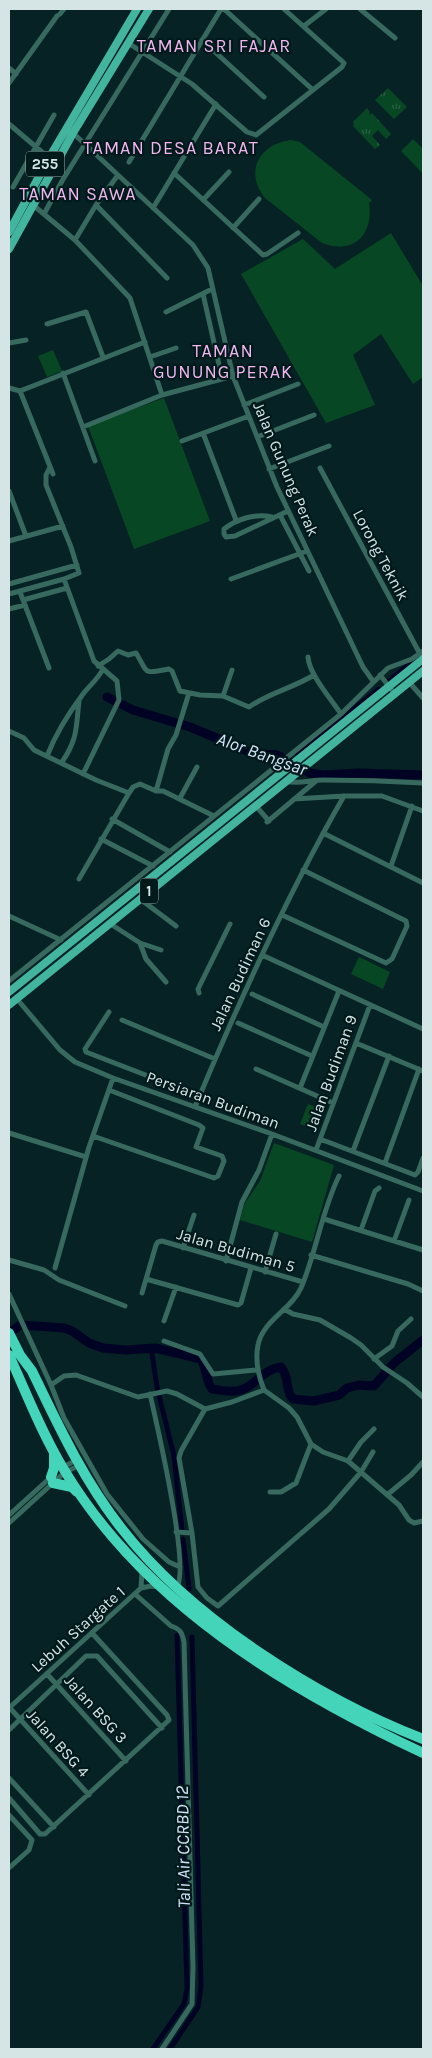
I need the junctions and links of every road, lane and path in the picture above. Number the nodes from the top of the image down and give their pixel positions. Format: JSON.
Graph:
{"nodes":[{"id":1,"x":64,"y":9,"type":"edge"},
{"id":2,"x":137,"y":9,"type":"edge"},
{"id":3,"x":149,"y":9,"type":"edge"},
{"id":4,"x":169,"y":9,"type":"edge"},
{"id":5,"x":222,"y":9,"type":"edge"},
{"id":6,"x":284,"y":9,"type":"edge"},
{"id":7,"x":326,"y":9,"type":"edge"},
{"id":8,"x":360,"y":9,"type":"edge"},
{"id":9,"x":304,"y":26,"type":"junction"},
{"id":10,"x":394,"y":38,"type":"dead end"},
{"id":11,"x":202,"y":40,"type":"junction"},
{"id":12,"x":128,"y":43,"type":"junction"},
{"id":13,"x":142,"y":52,"type":"junction"},
{"id":14,"x":9,"y":68,"type":"edge"},
{"id":15,"x":16,"y":74,"type":"junction"},
{"id":16,"x":180,"y":76,"type":"junction"},
{"id":17,"x":9,"y":84,"type":"edge"},
{"id":18,"x":313,"y":90,"type":"junction"},
{"id":19,"x":264,"y":97,"type":"dead end"},
{"id":20,"x":216,"y":104,"type":"junction"},
{"id":21,"x":54,"y":115,"type":"dead end"},
{"id":22,"x":9,"y":124,"type":"edge"},
{"id":23,"x":73,"y":133,"type":"junction"},
{"id":24,"x":86,"y":145,"type":"junction"},
{"id":25,"x":35,"y":147,"type":"junction"},
{"id":26,"x":49,"y":158,"type":"junction"},
{"id":27,"x":128,"y":162,"type":"dead end"},
{"id":28,"x":229,"y":172,"type":"dead end"},
{"id":29,"x":174,"y":173,"type":"junction"},
{"id":30,"x":118,"y":175,"type":"junction"},
{"id":31,"x":12,"y":187,"type":"dead end"},
{"id":32,"x":259,"y":199,"type":"dead end"},
{"id":33,"x":203,"y":200,"type":"junction"},
{"id":34,"x":33,"y":205,"type":"junction"},
{"id":35,"x":96,"y":205,"type":"junction"},
{"id":36,"x":153,"y":208,"type":"junction"},
{"id":37,"x":44,"y":214,"type":"junction"},
{"id":38,"x":233,"y":228,"type":"junction"},
{"id":39,"x":9,"y":232,"type":"edge"},
{"id":40,"x":298,"y":234,"type":"dead end"},
{"id":41,"x":75,"y":240,"type":"junction"},
{"id":42,"x":9,"y":249,"type":"edge"},
{"id":43,"x":167,"y":278,"type":"dead end"},
{"id":44,"x":212,"y":289,"type":"junction"},
{"id":45,"x":203,"y":294,"type":"junction"},
{"id":46,"x":166,"y":312,"type":"dead end"},
{"id":47,"x":47,"y":324,"type":"dead end"},
{"id":48,"x":26,"y":340,"type":"dead end"},
{"id":49,"x":144,"y":342,"type":"junction"},
{"id":50,"x":9,"y":343,"type":"edge"},
{"id":51,"x":176,"y":348,"type":"dead end"},
{"id":52,"x":103,"y":357,"type":"junction"},
{"id":53,"x":150,"y":357,"type":"junction"},
{"id":54,"x":63,"y":373,"type":"junction"},
{"id":55,"x":233,"y":376,"type":"junction"},
{"id":56,"x":222,"y":378,"type":"junction"},
{"id":57,"x":298,"y":384,"type":"dead end"},
{"id":58,"x":9,"y":388,"type":"edge"},
{"id":59,"x":20,"y":391,"type":"junction"},
{"id":60,"x":162,"y":395,"type":"junction"},
{"id":61,"x":244,"y":405,"type":"junction"},
{"id":62,"x":314,"y":414,"type":"dead end"},
{"id":63,"x":249,"y":416,"type":"junction"},
{"id":64,"x":83,"y":427,"type":"junction"},
{"id":65,"x":203,"y":433,"type":"junction"},
{"id":66,"x":257,"y":437,"type":"junction"},
{"id":67,"x":182,"y":441,"type":"dead end"},
{"id":68,"x":329,"y":446,"type":"dead end"},
{"id":69,"x":95,"y":461,"type":"dead end"},
{"id":70,"x":50,"y":467,"type":"junction"},
{"id":71,"x":270,"y":468,"type":"junction"},
{"id":72,"x":320,"y":468,"type":"dead end"},
{"id":73,"x":53,"y":474,"type":"dead end"},
{"id":74,"x":9,"y":491,"type":"edge"},
{"id":75,"x":288,"y":511,"type":"junction"},
{"id":76,"x":280,"y":515,"type":"junction"},
{"id":77,"x":272,"y":518,"type":"junction"},
{"id":78,"x":236,"y":520,"type":"junction"},
{"id":79,"x":63,"y":526,"type":"junction"},
{"id":80,"x":26,"y":536,"type":"junction"},
{"id":81,"x":9,"y":541,"type":"edge"},
{"id":82,"x":307,"y":551,"type":"junction"},
{"id":83,"x":301,"y":554,"type":"junction"},
{"id":84,"x":77,"y":565,"type":"junction"},
{"id":85,"x":309,"y":571,"type":"dead end"},
{"id":86,"x":64,"y":579,"type":"junction"},
{"id":87,"x":231,"y":579,"type":"dead end"},
{"id":88,"x":9,"y":584,"type":"edge"},
{"id":89,"x":67,"y":588,"type":"junction"},
{"id":90,"x":20,"y":592,"type":"junction"},
{"id":91,"x":9,"y":594,"type":"edge"},
{"id":92,"x":24,"y":602,"type":"junction"},
{"id":93,"x":9,"y":608,"type":"edge"},
{"id":94,"x":422,"y":655,"type":"edge"},
{"id":95,"x":308,"y":657,"type":"dead end"},
{"id":96,"x":101,"y":667,"type":"junction"},
{"id":97,"x":49,"y":668,"type":"dead end"},
{"id":98,"x":232,"y":670,"type":"dead end"},
{"id":99,"x":423,"y":672,"type":"edge"},
{"id":100,"x":314,"y":675,"type":"junction"},
{"id":101,"x":380,"y":675,"type":"junction"},
{"id":102,"x":373,"y":681,"type":"junction"},
{"id":103,"x":410,"y":682,"type":"junction"},
{"id":104,"x":389,"y":686,"type":"junction"},
{"id":105,"x":189,"y":694,"type":"junction"},
{"id":106,"x":395,"y":694,"type":"junction"},
{"id":107,"x":223,"y":696,"type":"junction"},
{"id":108,"x":423,"y":698,"type":"edge"},
{"id":109,"x":79,"y":700,"type":"junction"},
{"id":110,"x":342,"y":714,"type":"junction"},
{"id":111,"x":9,"y":731,"type":"edge"},
{"id":112,"x":46,"y":756,"type":"junction"},
{"id":113,"x":62,"y":762,"type":"junction"},
{"id":114,"x":197,"y":767,"type":"dead end"},
{"id":115,"x":83,"y":774,"type":"junction"},
{"id":116,"x":287,"y":779,"type":"junction"},
{"id":117,"x":317,"y":780,"type":"junction"},
{"id":118,"x":423,"y":783,"type":"edge"},
{"id":119,"x":156,"y":791,"type":"junction"},
{"id":120,"x":129,"y":792,"type":"junction"},
{"id":121,"x":344,"y":796,"type":"junction"},
{"id":122,"x":180,"y":798,"type":"junction"},
{"id":123,"x":294,"y":799,"type":"junction"},
{"id":124,"x":255,"y":806,"type":"junction"},
{"id":125,"x":412,"y":806,"type":"junction"},
{"id":126,"x":423,"y":811,"type":"edge"},
{"id":127,"x":214,"y":816,"type":"junction"},
{"id":128,"x":112,"y":820,"type":"junction"},
{"id":129,"x":323,"y":832,"type":"junction"},
{"id":130,"x":101,"y":839,"type":"junction"},
{"id":131,"x":170,"y":852,"type":"junction"},
{"id":132,"x":153,"y":866,"type":"junction"},
{"id":133,"x":391,"y":866,"type":"junction"},
{"id":134,"x":303,"y":870,"type":"junction"},
{"id":135,"x":79,"y":879,"type":"dead end"},
{"id":136,"x":423,"y":883,"type":"edge"},
{"id":137,"x":140,"y":899,"type":"junction"},
{"id":138,"x":282,"y":915,"type":"junction"},
{"id":139,"x":9,"y":916,"type":"edge"},
{"id":140,"x":109,"y":923,"type":"junction"},
{"id":141,"x":230,"y":924,"type":"dead end"},
{"id":142,"x":176,"y":926,"type":"dead end"},
{"id":143,"x":61,"y":940,"type":"junction"},
{"id":144,"x":140,"y":943,"type":"junction"},
{"id":145,"x":161,"y":950,"type":"dead end"},
{"id":146,"x":262,"y":955,"type":"junction"},
{"id":147,"x":9,"y":981,"type":"edge"},
{"id":148,"x":166,"y":982,"type":"dead end"},
{"id":149,"x":339,"y":991,"type":"junction"},
{"id":150,"x":9,"y":992,"type":"edge"},
{"id":151,"x":199,"y":993,"type":"dead end"},
{"id":152,"x":252,"y":994,"type":"dead end"},
{"id":153,"x":17,"y":999,"type":"junction"},
{"id":154,"x":9,"y":1006,"type":"edge"},
{"id":155,"x":370,"y":1006,"type":"junction"},
{"id":156,"x":109,"y":1012,"type":"dead end"},
{"id":157,"x":122,"y":1020,"type":"dead end"},
{"id":158,"x":238,"y":1023,"type":"dead end"},
{"id":159,"x":324,"y":1027,"type":"junction"},
{"id":160,"x":423,"y":1029,"type":"edge"},
{"id":161,"x":356,"y":1043,"type":"junction"},
{"id":162,"x":312,"y":1056,"type":"junction"},
{"id":163,"x":389,"y":1056,"type":"junction"},
{"id":164,"x":215,"y":1059,"type":"junction"},
{"id":165,"x":256,"y":1069,"type":"dead end"},
{"id":166,"x":421,"y":1070,"type":"edge"},
{"id":167,"x":113,"y":1078,"type":"junction"},
{"id":168,"x":300,"y":1088,"type":"junction"},
{"id":169,"x":109,"y":1090,"type":"junction"},
{"id":170,"x":200,"y":1096,"type":"junction"},
{"id":171,"x":332,"y":1103,"type":"junction"},
{"id":172,"x":195,"y":1107,"type":"junction"},
{"id":173,"x":9,"y":1133,"type":"edge"},
{"id":174,"x":272,"y":1134,"type":"junction"},
{"id":175,"x":93,"y":1136,"type":"junction"},
{"id":176,"x":320,"y":1139,"type":"junction"},
{"id":177,"x":316,"y":1150,"type":"junction"},
{"id":178,"x":354,"y":1151,"type":"junction"},
{"id":179,"x":86,"y":1157,"type":"junction"},
{"id":180,"x":423,"y":1158,"type":"edge"},
{"id":181,"x":386,"y":1163,"type":"junction"},
{"id":182,"x":339,"y":1176,"type":"dead end"},
{"id":183,"x":379,"y":1188,"type":"dead end"},
{"id":184,"x":423,"y":1189,"type":"edge"},
{"id":185,"x":409,"y":1200,"type":"dead end"},
{"id":186,"x":194,"y":1215,"type":"dead end"},
{"id":187,"x":324,"y":1218,"type":"junction"},
{"id":188,"x":360,"y":1230,"type":"junction"},
{"id":189,"x":276,"y":1234,"type":"dead end"},
{"id":190,"x":394,"y":1241,"type":"junction"},
{"id":191,"x":183,"y":1248,"type":"junction"},
{"id":192,"x":423,"y":1250,"type":"edge"},
{"id":193,"x":311,"y":1255,"type":"junction"},
{"id":194,"x":9,"y":1260,"type":"edge"},
{"id":195,"x":226,"y":1260,"type":"junction"},
{"id":196,"x":55,"y":1268,"type":"dead end"},
{"id":197,"x":251,"y":1268,"type":"junction"},
{"id":198,"x":265,"y":1272,"type":"junction"},
{"id":199,"x":146,"y":1280,"type":"junction"},
{"id":200,"x":303,"y":1282,"type":"junction"},
{"id":201,"x":176,"y":1287,"type":"junction"},
{"id":202,"x":423,"y":1291,"type":"edge"},
{"id":203,"x":142,"y":1293,"type":"dead end"},
{"id":204,"x":9,"y":1294,"type":"edge"},
{"id":205,"x":124,"y":1306,"type":"dead end"},
{"id":206,"x":284,"y":1309,"type":"junction"},
{"id":207,"x":411,"y":1318,"type":"dead end"},
{"id":208,"x":164,"y":1321,"type":"dead end"},
{"id":209,"x":9,"y":1333,"type":"edge"},
{"id":210,"x":164,"y":1341,"type":"dead end"},
{"id":211,"x":9,"y":1355,"type":"edge"},
{"id":212,"x":374,"y":1358,"type":"junction"},
{"id":213,"x":258,"y":1372,"type":"junction"},
{"id":214,"x":51,"y":1385,"type":"junction"},
{"id":215,"x":263,"y":1388,"type":"junction"},
{"id":216,"x":41,"y":1389,"type":"junction"},
{"id":217,"x":150,"y":1394,"type":"junction"},
{"id":218,"x":423,"y":1397,"type":"edge"},
{"id":219,"x":205,"y":1409,"type":"junction"},
{"id":220,"x":374,"y":1428,"type":"dead end"},
{"id":221,"x":310,"y":1444,"type":"junction"},
{"id":222,"x":53,"y":1450,"type":"junction"},
{"id":223,"x":373,"y":1452,"type":"dead end"},
{"id":224,"x":348,"y":1461,"type":"junction"},
{"id":225,"x":423,"y":1462,"type":"edge"},
{"id":226,"x":68,"y":1467,"type":"junction"},
{"id":227,"x":361,"y":1472,"type":"junction"},
{"id":228,"x":52,"y":1480,"type":"junction"},
{"id":229,"x":270,"y":1492,"type":"dead end"},
{"id":230,"x":80,"y":1494,"type":"junction"},
{"id":231,"x":387,"y":1495,"type":"junction"},
{"id":232,"x":9,"y":1515,"type":"edge"},
{"id":233,"x":423,"y":1521,"type":"edge"},
{"id":234,"x":9,"y":1523,"type":"edge"},
{"id":235,"x":121,"y":1529,"type":"junction"},
{"id":236,"x":176,"y":1532,"type":"junction"},
{"id":237,"x":192,"y":1533,"type":"junction"},
{"id":238,"x":180,"y":1567,"type":"junction"},
{"id":239,"x":142,"y":1568,"type":"junction"},
{"id":240,"x":141,"y":1588,"type":"junction"},
{"id":241,"x":163,"y":1588,"type":"junction"},
{"id":242,"x":177,"y":1588,"type":"junction"},
{"id":243,"x":135,"y":1594,"type":"junction"},
{"id":244,"x":92,"y":1633,"type":"junction"},
{"id":245,"x":47,"y":1674,"type":"junction"},
{"id":246,"x":139,"y":1684,"type":"junction"},
{"id":247,"x":57,"y":1685,"type":"junction"},
{"id":248,"x":130,"y":1692,"type":"junction"},
{"id":249,"x":9,"y":1708,"type":"edge"},
{"id":250,"x":20,"y":1720,"type":"junction"},
{"id":251,"x":162,"y":1728,"type":"junction"},
{"id":252,"x":9,"y":1730,"type":"edge"},
{"id":253,"x":423,"y":1739,"type":"edge"},
{"id":254,"x":423,"y":1753,"type":"edge"},
{"id":255,"x":126,"y":1761,"type":"junction"},
{"id":256,"x":9,"y":1778,"type":"edge"},
{"id":257,"x":89,"y":1795,"type":"junction"},
{"id":258,"x":10,"y":1801,"type":"edge"},
{"id":259,"x":9,"y":1815,"type":"edge"},
{"id":260,"x":54,"y":1827,"type":"junction"},
{"id":261,"x":9,"y":1868,"type":"edge"},
{"id":262,"x":162,"y":2049,"type":"edge"}],
"edges":[{"from":1,"to":15,"type":"street"},
{"from":2,"to":26,"type":"main road","number":"255"},
{"from":3,"to":12,"type":"main road","number":"255"},
{"from":4,"to":13,"type":"street"},
{"from":5,"to":11,"type":"street"},
{"from":5,"to":18,"type":"street"},
{"from":6,"to":9,"type":"street"},
{"from":7,"to":9,"type":"street"},
{"from":8,"to":10,"type":"street"},
{"from":9,"to":18,"type":"street"},
{"from":11,"to":16,"type":"street"},
{"from":11,"to":19,"type":"street"},
{"from":12,"to":13,"type":"street"},
{"from":12,"to":23,"type":"main road","number":"255"},
{"from":13,"to":16,"type":"street"},
{"from":13,"to":24,"type":"street"},
{"from":14,"to":15,"type":"street"},
{"from":15,"to":17,"type":"street"},
{"from":16,"to":20,"type":"street"},
{"from":16,"to":27,"type":"street"},
{"from":18,"to":20,"type":"street"},
{"from":20,"to":29,"type":"street"},
{"from":21,"to":25,"type":"street"},
{"from":22,"to":25,"type":"street"},
{"from":23,"to":24,"type":"street","name":"Jalan Gunung Perak"},
{"from":23,"to":34,"type":"main road","number":"255"},
{"from":24,"to":30,"type":"street","name":"Jalan Gunung Perak"},
{"from":24,"to":37,"type":"street"},
{"from":25,"to":26,"type":"street"},
{"from":25,"to":31,"type":"street"},
{"from":26,"to":39,"type":"main road","number":"255"},
{"from":28,"to":33,"type":"street"},
{"from":29,"to":33,"type":"street"},
{"from":29,"to":36,"type":"street"},
{"from":30,"to":35,"type":"street"},
{"from":30,"to":36,"type":"street","name":"Jalan Gunung Perak"},
{"from":32,"to":38,"type":"street"},
{"from":33,"to":38,"type":"street"},
{"from":34,"to":37,"type":"street"},
{"from":34,"to":42,"type":"main road","number":"255"},
{"from":35,"to":41,"type":"street"},
{"from":35,"to":43,"type":"street"},
{"from":36,"to":44,"type":"street","name":"Jalan Gunung Perak"},
{"from":37,"to":41,"type":"street"},
{"from":38,"to":40,"type":"street"},
{"from":41,"to":49,"type":"street"},
{"from":44,"to":45,"type":"street"},
{"from":44,"to":55,"type":"street","name":"Jalan Gunung Perak"},
{"from":45,"to":46,"type":"street"},
{"from":45,"to":56,"type":"street"},
{"from":47,"to":52,"type":"street"},
{"from":48,"to":50,"type":"street"},
{"from":49,"to":52,"type":"street"},
{"from":49,"to":53,"type":"street"},
{"from":51,"to":53,"type":"street"},
{"from":52,"to":54,"type":"street"},
{"from":53,"to":60,"type":"street"},
{"from":54,"to":59,"type":"street"},
{"from":54,"to":64,"type":"street"},
{"from":55,"to":56,"type":"street"},
{"from":55,"to":61,"type":"street","name":"Jalan Gunung Perak"},
{"from":56,"to":60,"type":"street"},
{"from":57,"to":61,"type":"street"},
{"from":58,"to":59,"type":"street"},
{"from":59,"to":70,"type":"street"},
{"from":60,"to":64,"type":"street"},
{"from":61,"to":63,"type":"street","name":"Jalan Gunung Perak"},
{"from":62,"to":66,"type":"street"},
{"from":63,"to":65,"type":"street"},
{"from":63,"to":66,"type":"street","name":"Jalan Gunung Perak"},
{"from":64,"to":69,"type":"street"},
{"from":65,"to":67,"type":"street"},
{"from":65,"to":78,"type":"street"},
{"from":66,"to":71,"type":"street","name":"Jalan Gunung Perak"},
{"from":68,"to":71,"type":"street"},
{"from":70,"to":73,"type":"street"},
{"from":70,"to":79,"type":"street"},
{"from":71,"to":75,"type":"street","name":"Jalan Gunung Perak"},
{"from":72,"to":94,"type":"street","name":"Lorong Teknik"},
{"from":74,"to":80,"type":"street"},
{"from":75,"to":76,"type":"street"},
{"from":75,"to":82,"type":"street","name":"Jalan Gunung Perak"},
{"from":76,"to":77,"type":"street"},
{"from":76,"to":83,"type":"street"},
{"from":77,"to":78,"type":"street"},
{"from":77,"to":78,"type":"street"},
{"from":79,"to":80,"type":"street"},
{"from":79,"to":84,"type":"street"},
{"from":80,"to":81,"type":"street"},
{"from":82,"to":83,"type":"street"},
{"from":82,"to":102,"type":"street","name":"Jalan Gunung Perak"},
{"from":83,"to":85,"type":"street"},
{"from":83,"to":87,"type":"street"},
{"from":84,"to":86,"type":"street"},
{"from":84,"to":88,"type":"street"},
{"from":86,"to":89,"type":"street"},
{"from":86,"to":90,"type":"street"},
{"from":89,"to":92,"type":"street"},
{"from":89,"to":96,"type":"street"},
{"from":90,"to":91,"type":"street"},
{"from":90,"to":92,"type":"street"},
{"from":92,"to":93,"type":"street"},
{"from":92,"to":97,"type":"street"},
{"from":94,"to":101,"type":"street"},
{"from":94,"to":104,"type":"main road","number":"1"},
{"from":95,"to":100,"type":"street"},
{"from":96,"to":105,"type":"street"},
{"from":96,"to":109,"type":"street"},
{"from":96,"to":115,"type":"street"},
{"from":98,"to":107,"type":"street"},
{"from":99,"to":103,"type":"main road","number":"1"},
{"from":100,"to":107,"type":"street"},
{"from":100,"to":110,"type":"street"},
{"from":101,"to":102,"type":"street"},
{"from":101,"to":104,"type":"street"},
{"from":102,"to":110,"type":"street"},
{"from":103,"to":106,"type":"main road","number":"1"},
{"from":103,"to":108,"type":"street"},
{"from":104,"to":106,"type":"street"},
{"from":104,"to":150,"type":"main road","number":"1"},
{"from":105,"to":107,"type":"street"},
{"from":105,"to":119,"type":"street"},
{"from":106,"to":116,"type":"main road","number":"1"},
{"from":109,"to":112,"type":"street"},
{"from":109,"to":113,"type":"street"},
{"from":110,"to":127,"type":"street"},
{"from":111,"to":112,"type":"street"},
{"from":112,"to":113,"type":"street"},
{"from":113,"to":115,"type":"street"},
{"from":114,"to":122,"type":"street"},
{"from":115,"to":120,"type":"street"},
{"from":116,"to":117,"type":"street"},
{"from":116,"to":124,"type":"main road","number":"1"},
{"from":117,"to":118,"type":"street"},
{"from":117,"to":123,"type":"street"},
{"from":119,"to":120,"type":"street"},
{"from":119,"to":122,"type":"street"},
{"from":120,"to":128,"type":"street"},
{"from":121,"to":123,"type":"street"},
{"from":121,"to":125,"type":"street"},
{"from":121,"to":129,"type":"street","name":"Jalan Budiman 6"},
{"from":122,"to":127,"type":"street"},
{"from":123,"to":124,"type":"street"},
{"from":124,"to":137,"type":"main road","number":"1"},
{"from":125,"to":126,"type":"street"},
{"from":125,"to":133,"type":"street"},
{"from":127,"to":131,"type":"street"},
{"from":128,"to":130,"type":"street"},
{"from":128,"to":131,"type":"street"},
{"from":129,"to":133,"type":"street"},
{"from":129,"to":134,"type":"street","name":"Jalan Budiman 6"},
{"from":130,"to":132,"type":"street"},
{"from":130,"to":135,"type":"street"},
{"from":131,"to":132,"type":"street"},
{"from":132,"to":143,"type":"street"},
{"from":133,"to":136,"type":"street"},
{"from":134,"to":138,"type":"street","name":"Jalan Budiman 6"},
{"from":134,"to":138,"type":"street"},
{"from":137,"to":140,"type":"main road","number":"1"},
{"from":137,"to":142,"type":"street"},
{"from":138,"to":146,"type":"street","name":"Jalan Budiman 6"},
{"from":139,"to":143,"type":"street"},
{"from":140,"to":144,"type":"street"},
{"from":140,"to":153,"type":"main road","number":"1"},
{"from":141,"to":151,"type":"street"},
{"from":143,"to":147,"type":"street"},
{"from":144,"to":145,"type":"street"},
{"from":144,"to":148,"type":"street"},
{"from":146,"to":149,"type":"street"},
{"from":146,"to":164,"type":"street","name":"Jalan Budiman 6"},
{"from":149,"to":155,"type":"street"},
{"from":149,"to":159,"type":"street"},
{"from":152,"to":159,"type":"street"},
{"from":153,"to":154,"type":"main road","number":"1"},
{"from":153,"to":167,"type":"street","name":"Persiaran Budiman"},
{"from":155,"to":160,"type":"street"},
{"from":155,"to":161,"type":"street","name":"Jalan Budiman 9"},
{"from":156,"to":170,"type":"street"},
{"from":157,"to":164,"type":"street"},
{"from":158,"to":162,"type":"street"},
{"from":159,"to":162,"type":"street"},
{"from":161,"to":163,"type":"street"},
{"from":161,"to":171,"type":"street","name":"Jalan Budiman 9"},
{"from":162,"to":168,"type":"street"},
{"from":163,"to":166,"type":"street"},
{"from":163,"to":178,"type":"street"},
{"from":164,"to":170,"type":"street","name":"Jalan Budiman 6"},
{"from":165,"to":168,"type":"street"},
{"from":166,"to":181,"type":"street"},
{"from":167,"to":169,"type":"street"},
{"from":167,"to":172,"type":"street","name":"Persiaran Budiman"},
{"from":168,"to":171,"type":"street"},
{"from":169,"to":175,"type":"street"},
{"from":169,"to":175,"type":"street"},
{"from":170,"to":172,"type":"street","name":"Jalan Budiman 6"},
{"from":171,"to":176,"type":"street","name":"Jalan Budiman 9"},
{"from":172,"to":174,"type":"street","name":"Persiaran Budiman"},
{"from":173,"to":179,"type":"street"},
{"from":174,"to":177,"type":"street","name":"Persiaran Budiman"},
{"from":174,"to":195,"type":"street"},
{"from":175,"to":179,"type":"street"},
{"from":176,"to":177,"type":"street","name":"Jalan Budiman 9"},
{"from":176,"to":178,"type":"street"},
{"from":177,"to":184,"type":"street","name":"Persiaran Budiman"},
{"from":178,"to":181,"type":"street"},
{"from":179,"to":196,"type":"street"},
{"from":180,"to":181,"type":"street"},
{"from":182,"to":187,"type":"street"},
{"from":183,"to":188,"type":"street"},
{"from":185,"to":190,"type":"street"},
{"from":186,"to":191,"type":"street"},
{"from":187,"to":188,"type":"street"},
{"from":187,"to":193,"type":"street"},
{"from":188,"to":190,"type":"street"},
{"from":189,"to":198,"type":"street"},
{"from":190,"to":192,"type":"street"},
{"from":191,"to":195,"type":"street","name":"Jalan Budiman 5"},
{"from":191,"to":199,"type":"street","name":"Jalan Budiman 5"},
{"from":193,"to":200,"type":"street"},
{"from":193,"to":202,"type":"street"},
{"from":194,"to":205,"type":"street"},
{"from":195,"to":197,"type":"street","name":"Jalan Budiman 5"},
{"from":197,"to":198,"type":"street","name":"Jalan Budiman 5"},
{"from":197,"to":201,"type":"street"},
{"from":198,"to":200,"type":"street","name":"Jalan Budiman 5"},
{"from":199,"to":201,"type":"street"},
{"from":199,"to":203,"type":"street"},
{"from":200,"to":206,"type":"street"},
{"from":201,"to":208,"type":"street"},
{"from":204,"to":214,"type":"street"},
{"from":206,"to":212,"type":"street"},
{"from":206,"to":213,"type":"street"},
{"from":207,"to":212,"type":"street"},
{"from":209,"to":216,"type":"highway"},
{"from":210,"to":213,"type":"street"},
{"from":211,"to":222,"type":"highway"},
{"from":212,"to":218,"type":"street"},
{"from":213,"to":215,"type":"street"},
{"from":214,"to":217,"type":"street"},
{"from":214,"to":238,"type":"street"},
{"from":215,"to":219,"type":"street"},
{"from":215,"to":221,"type":"street"},
{"from":216,"to":226,"type":"highway"},
{"from":216,"to":235,"type":"highway"},
{"from":217,"to":219,"type":"street"},
{"from":217,"to":236,"type":"street"},
{"from":219,"to":237,"type":"street"},
{"from":220,"to":224,"type":"street"},
{"from":221,"to":224,"type":"street"},
{"from":221,"to":229,"type":"street"},
{"from":222,"to":226,"type":"highway"},
{"from":222,"to":228,"type":"highway"},
{"from":223,"to":227,"type":"street"},
{"from":224,"to":227,"type":"street"},
{"from":225,"to":231,"type":"street"},
{"from":226,"to":228,"type":"street"},
{"from":226,"to":230,"type":"highway"},
{"from":226,"to":235,"type":"highway"},
{"from":227,"to":231,"type":"street"},
{"from":227,"to":237,"type":"street"},
{"from":228,"to":230,"type":"highway"},
{"from":228,"to":232,"type":"street"},
{"from":228,"to":234,"type":"street"},
{"from":230,"to":239,"type":"highway"},
{"from":231,"to":233,"type":"street"},
{"from":235,"to":242,"type":"highway"},
{"from":236,"to":237,"type":"street"},
{"from":236,"to":238,"type":"street"},
{"from":238,"to":242,"type":"street"},
{"from":239,"to":240,"type":"street"},
{"from":239,"to":241,"type":"highway"},
{"from":240,"to":241,"type":"street"},
{"from":240,"to":243,"type":"street","name":"Lebuh Stargate 1"},
{"from":241,"to":254,"type":"highway"},
{"from":242,"to":253,"type":"highway"},
{"from":243,"to":244,"type":"street","name":"Lebuh Stargate 1"},
{"from":243,"to":262,"type":"street"},
{"from":244,"to":245,"type":"street","name":"Lebuh Stargate 1"},
{"from":244,"to":246,"type":"street"},
{"from":245,"to":247,"type":"street","name":"Jalan BSG 3"},
{"from":245,"to":249,"type":"street","name":"Lebuh Stargate 1"},
{"from":246,"to":248,"type":"street"},
{"from":246,"to":251,"type":"street"},
{"from":247,"to":248,"type":"street"},
{"from":247,"to":250,"type":"street"},
{"from":247,"to":255,"type":"street","name":"Jalan BSG 3"},
{"from":248,"to":251,"type":"street"},
{"from":249,"to":250,"type":"street","name":"Jalan BSG 4"},
{"from":250,"to":252,"type":"street"},
{"from":250,"to":257,"type":"street","name":"Jalan BSG 4"},
{"from":251,"to":255,"type":"street"},
{"from":255,"to":257,"type":"street"},
{"from":256,"to":260,"type":"street"},
{"from":257,"to":260,"type":"street"},
{"from":258,"to":260,"type":"street"},
{"from":259,"to":261,"type":"street"}]}
